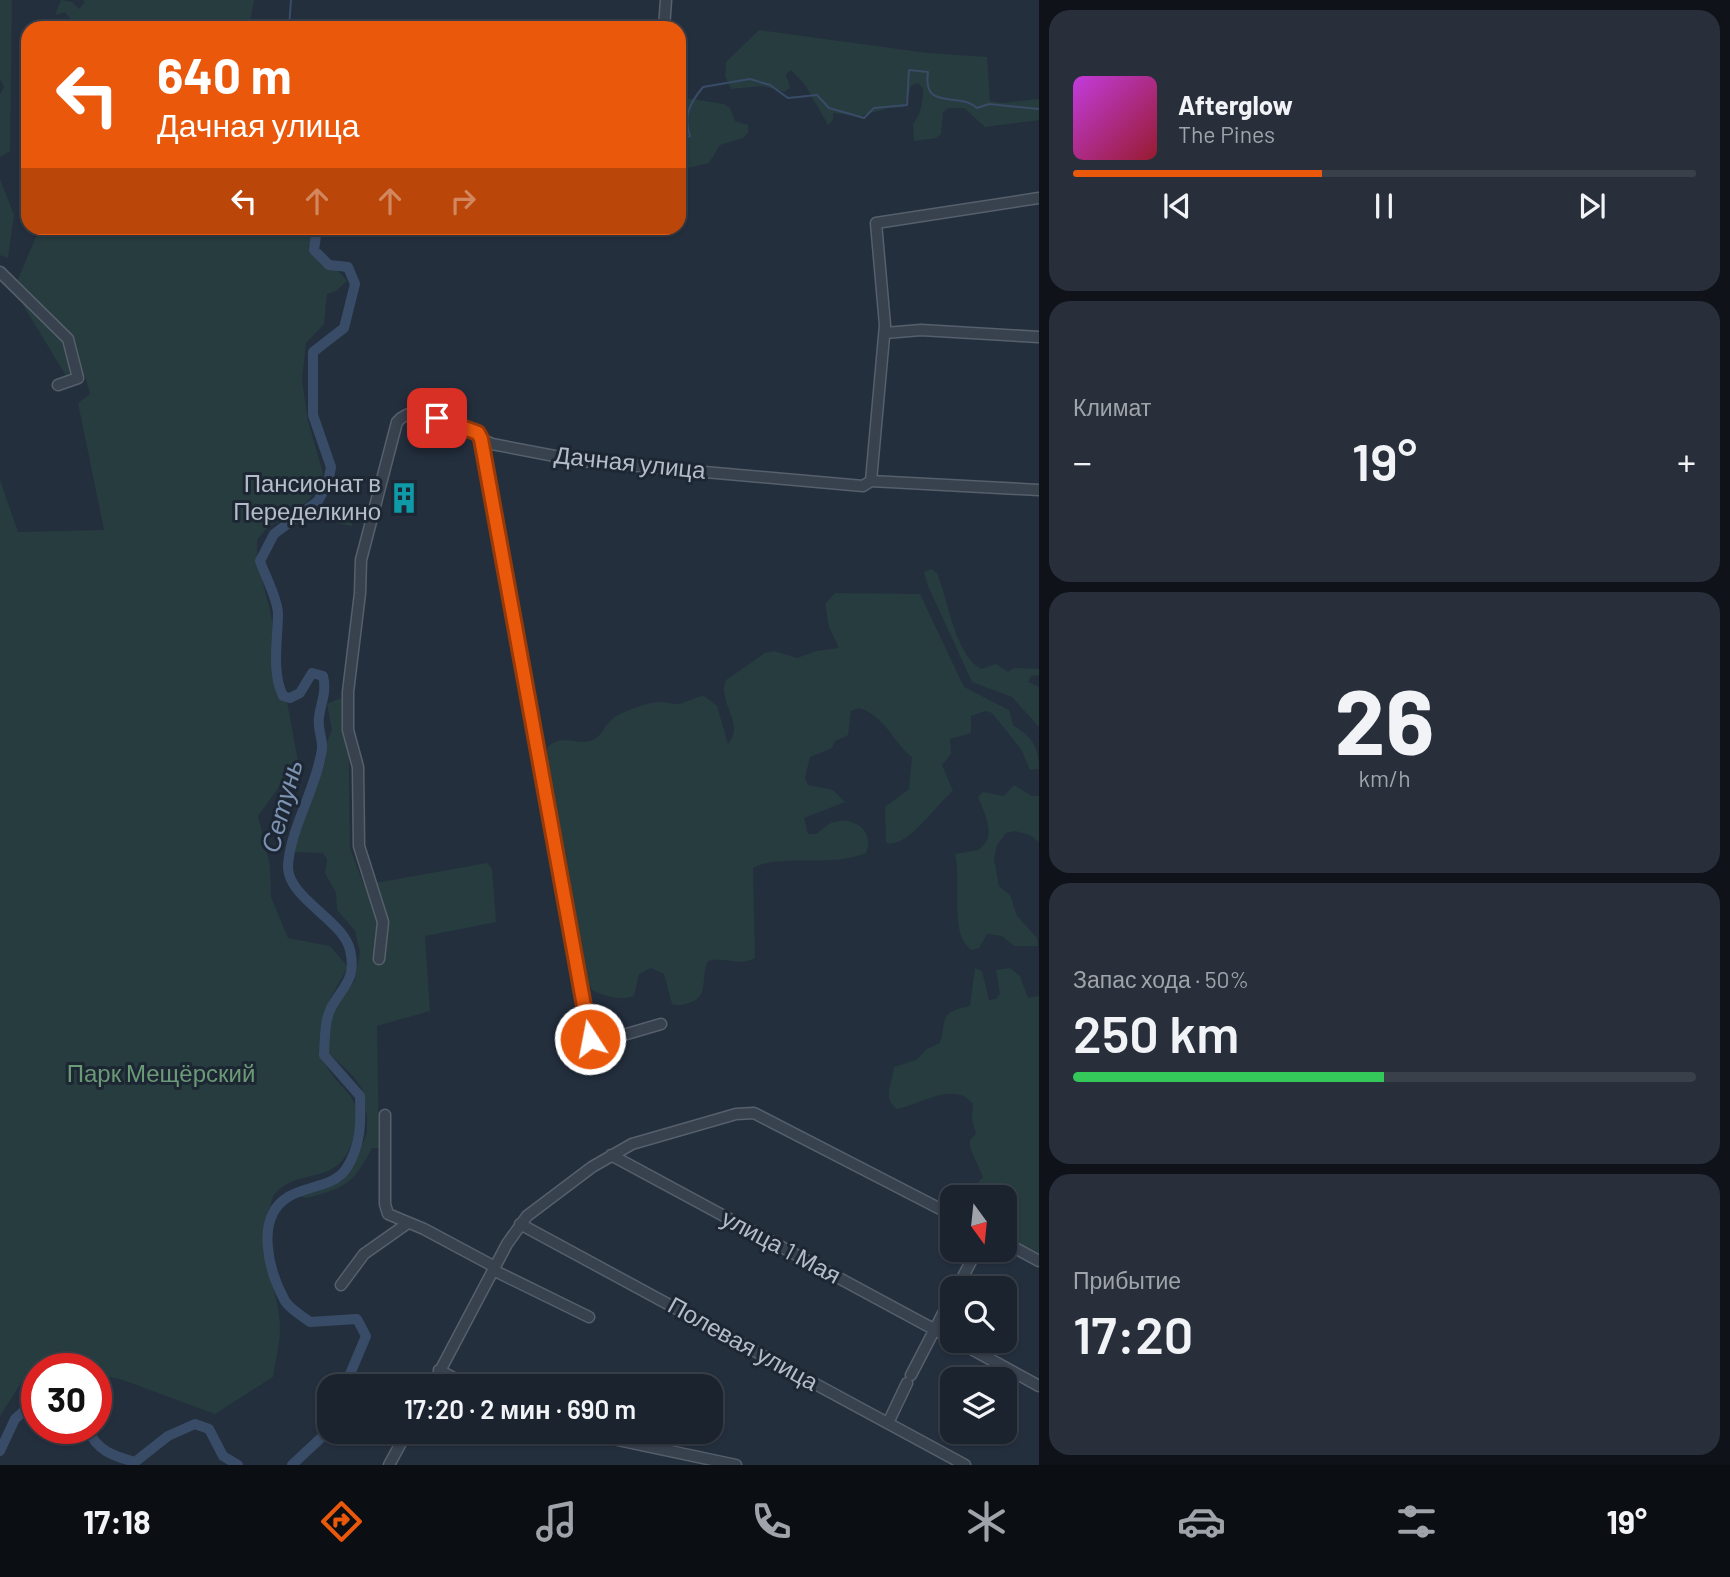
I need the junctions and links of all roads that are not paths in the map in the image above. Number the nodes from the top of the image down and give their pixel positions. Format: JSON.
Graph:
{"nodes":[{"id":1,"x":666,"y":0,"type":"edge"},
{"id":2,"x":664,"y":21,"type":"edge"},
{"id":3,"x":1039,"y":198,"type":"edge"},
{"id":4,"x":0,"y":272,"type":"edge"},
{"id":5,"x":885,"y":333,"type":"junction"},
{"id":6,"x":1039,"y":337,"type":"edge"},
{"id":7,"x":58,"y":385,"type":"dead end"},
{"id":8,"x":481,"y":439,"type":"junction"},
{"id":9,"x":867,"y":483,"type":"junction"},
{"id":10,"x":1039,"y":490,"type":"edge"},
{"id":11,"x":379,"y":959,"type":"dead end"},
{"id":12,"x":661,"y":1024,"type":"dead end"},
{"id":13,"x":385,"y":1115,"type":"dead end"},
{"id":14,"x":611,"y":1155,"type":"junction"},
{"id":15,"x":940,"y":1209,"type":"edge"},
{"id":16,"x":408,"y":1223,"type":"junction"},
{"id":17,"x":520,"y":1224,"type":"junction"},
{"id":18,"x":1017,"y":1249,"type":"edge"},
{"id":19,"x":1039,"y":1261,"type":"edge"},
{"id":20,"x":494,"y":1268,"type":"junction"},
{"id":21,"x":341,"y":1286,"type":"dead end"},
{"id":22,"x":589,"y":1317,"type":"dead end"},
{"id":23,"x":940,"y":1319,"type":"edge"},
{"id":24,"x":934,"y":1330,"type":"junction"},
{"id":25,"x":940,"y":1333,"type":"edge"},
{"id":26,"x":977,"y":1353,"type":"edge"},
{"id":27,"x":439,"y":1370,"type":"junction"},
{"id":28,"x":437,"y":1374,"type":"edge"},
{"id":29,"x":446,"y":1374,"type":"edge"},
{"id":30,"x":1039,"y":1386,"type":"edge"},
{"id":31,"x":888,"y":1423,"type":"junction"},
{"id":32,"x":400,"y":1444,"type":"edge"},
{"id":33,"x":637,"y":1444,"type":"edge"},
{"id":34,"x":389,"y":1465,"type":"edge"},
{"id":35,"x":736,"y":1465,"type":"edge"},
{"id":36,"x":965,"y":1465,"type":"edge"}],
"edges":[{"from":1,"to":2,"type":"street"},
{"from":3,"to":5,"type":"street"},
{"from":4,"to":7,"type":"street"},
{"from":5,"to":6,"type":"street"},
{"from":5,"to":9,"type":"street"},
{"from":8,"to":9,"type":"street","name":"Дачная улица"},
{"from":8,"to":11,"type":"street","name":"Дачная улица"},
{"from":8,"to":12,"type":"street"},
{"from":9,"to":10,"type":"street","name":"Дачная улица"},
{"from":13,"to":16,"type":"street"},
{"from":14,"to":15,"type":"street"},
{"from":14,"to":17,"type":"street"},
{"from":14,"to":24,"type":"street","name":"улица 1 Мая"},
{"from":16,"to":20,"type":"street"},
{"from":16,"to":21,"type":"street"},
{"from":17,"to":20,"type":"street"},
{"from":17,"to":31,"type":"street","name":"Полевая улица"},
{"from":18,"to":19,"type":"street"},
{"from":20,"to":22,"type":"street"},
{"from":20,"to":27,"type":"street"},
{"from":23,"to":24,"type":"street"},
{"from":24,"to":25,"type":"street","name":"улица 1 Мая"},
{"from":24,"to":31,"type":"street"},
{"from":26,"to":30,"type":"street","name":"улица 1 Мая"},
{"from":27,"to":28,"type":"street"},
{"from":27,"to":29,"type":"street"},
{"from":31,"to":36,"type":"street","name":"Полевая улица"},
{"from":32,"to":34,"type":"street"},
{"from":33,"to":35,"type":"street"}]}
